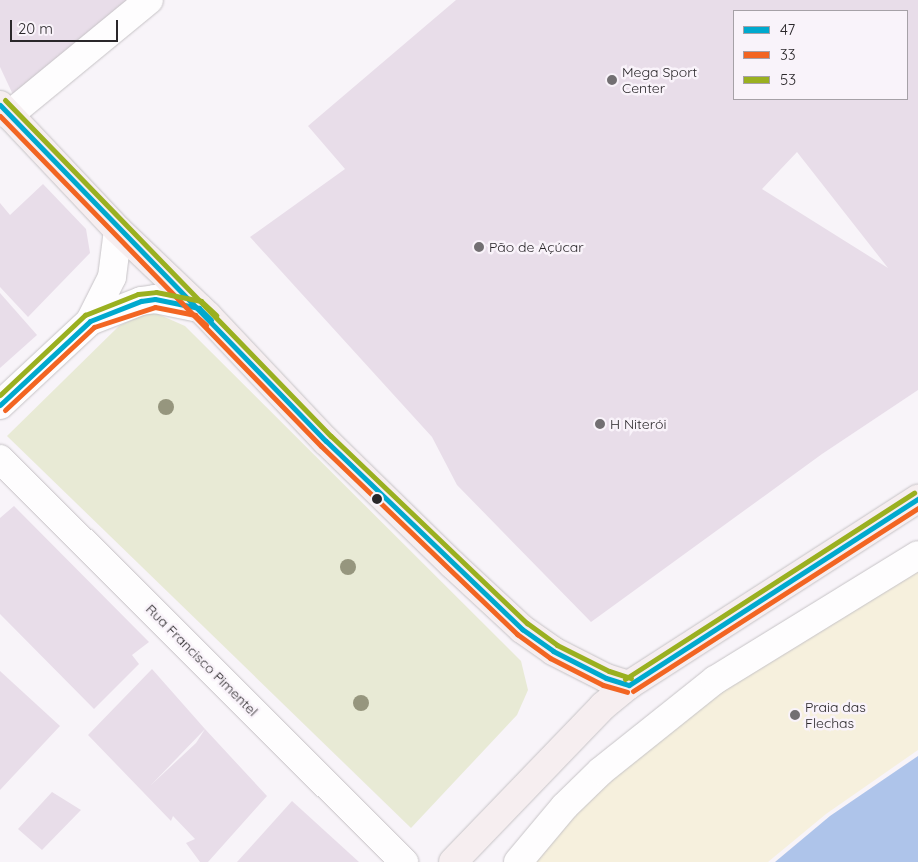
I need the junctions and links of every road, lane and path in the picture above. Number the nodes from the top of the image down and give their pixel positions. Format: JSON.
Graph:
{"nodes":[{"id":1,"x":149,"y":0,"type":"edge"},
{"id":2,"x":5,"y":110,"type":"edge"},
{"id":3,"x":118,"y":230,"type":"junction"},
{"id":4,"x":199,"y":308,"type":"junction"},
{"id":5,"x":90,"y":321,"type":"junction"},
{"id":6,"x":0,"y":405,"type":"edge"},
{"id":7,"x":0,"y":458,"type":"edge"},
{"id":8,"x":918,"y":500,"type":"edge"},
{"id":9,"x":918,"y":555,"type":"edge"},
{"id":10,"x":629,"y":685,"type":"junction"},
{"id":11,"x":404,"y":862,"type":"edge"},
{"id":12,"x":453,"y":862,"type":"edge"},
{"id":13,"x":518,"y":862,"type":"edge"}],
"edges":[{"from":1,"to":2,"type":"street"},
{"from":2,"to":3,"type":"main road"},
{"from":3,"to":4,"type":"main road"},
{"from":3,"to":5,"type":"street"},
{"from":4,"to":5,"type":"street"},
{"from":4,"to":10,"type":"main road"},
{"from":5,"to":6,"type":"street"},
{"from":7,"to":11,"type":"street","name":"Rua Francisco Pimentel"},
{"from":8,"to":10,"type":"main road"},
{"from":9,"to":13,"type":"street"},
{"from":10,"to":12,"type":"main road"}]}
